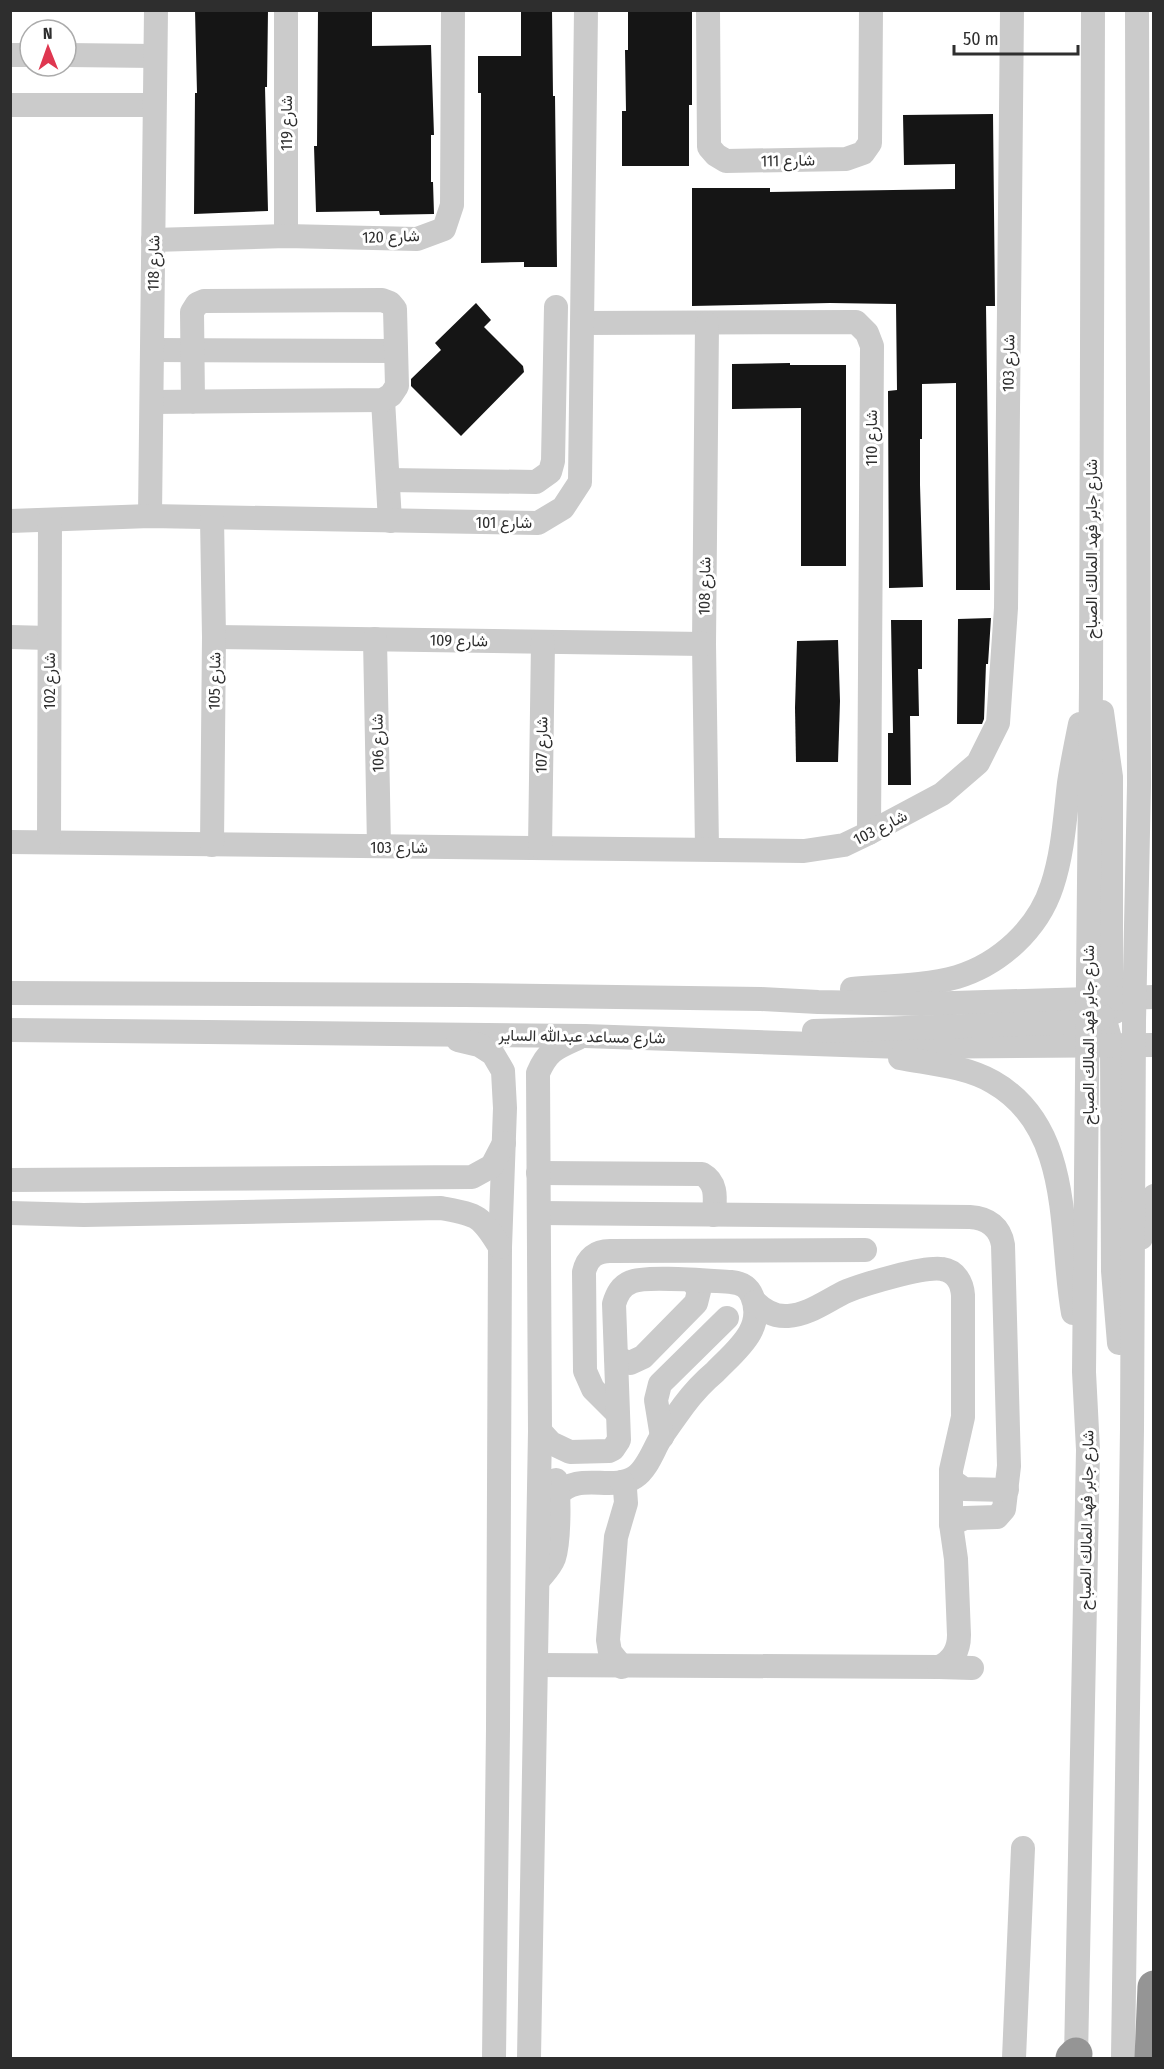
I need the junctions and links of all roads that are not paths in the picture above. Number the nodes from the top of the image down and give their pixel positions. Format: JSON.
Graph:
{"nodes":[{"id":1,"x":156,"y":10,"type":"edge"},
{"id":2,"x":286,"y":10,"type":"edge"},
{"id":3,"x":453,"y":10,"type":"edge"},
{"id":4,"x":586,"y":10,"type":"edge"},
{"id":5,"x":708,"y":10,"type":"edge"},
{"id":6,"x":871,"y":10,"type":"edge"},
{"id":7,"x":1011,"y":10,"type":"edge"},
{"id":8,"x":1094,"y":10,"type":"edge"},
{"id":9,"x":1137,"y":10,"type":"edge"},
{"id":10,"x":78,"y":56,"type":"edge"},
{"id":11,"x":155,"y":56,"type":"junction"},
{"id":12,"x":10,"y":105,"type":"edge"},
{"id":13,"x":154,"y":105,"type":"junction"},
{"id":14,"x":286,"y":236,"type":"junction"},
{"id":15,"x":153,"y":240,"type":"junction"},
{"id":16,"x":556,"y":307,"type":"dead end"},
{"id":17,"x":707,"y":324,"type":"junction"},
{"id":18,"x":583,"y":333,"type":"junction"},
{"id":19,"x":555,"y":342,"type":"junction"},
{"id":20,"x":192,"y":349,"type":"junction"},
{"id":21,"x":152,"y":350,"type":"junction"},
{"id":22,"x":396,"y":351,"type":"junction"},
{"id":23,"x":383,"y":400,"type":"junction"},
{"id":24,"x":152,"y":402,"type":"junction"},
{"id":25,"x":193,"y":402,"type":"junction"},
{"id":26,"x":388,"y":480,"type":"junction"},
{"id":27,"x":150,"y":516,"type":"junction"},
{"id":28,"x":212,"y":518,"type":"junction"},
{"id":29,"x":50,"y":520,"type":"junction"},
{"id":30,"x":390,"y":520,"type":"junction"},
{"id":31,"x":10,"y":521,"type":"edge"},
{"id":32,"x":10,"y":637,"type":"edge"},
{"id":33,"x":214,"y":637,"type":"junction"},
{"id":34,"x":49,"y":638,"type":"junction"},
{"id":35,"x":375,"y":639,"type":"junction"},
{"id":36,"x":543,"y":642,"type":"junction"},
{"id":37,"x":704,"y":644,"type":"junction"},
{"id":38,"x":1091,"y":677,"type":"junction"},
{"id":39,"x":1139,"y":784,"type":"junction"},
{"id":40,"x":869,"y":833,"type":"junction"},
{"id":41,"x":10,"y":842,"type":"edge"},
{"id":42,"x":49,"y":842,"type":"junction"},
{"id":43,"x":212,"y":845,"type":"junction"},
{"id":44,"x":380,"y":846,"type":"junction"},
{"id":45,"x":540,"y":847,"type":"junction"},
{"id":46,"x":707,"y":849,"type":"junction"},
{"id":47,"x":1154,"y":852,"type":"edge"},
{"id":48,"x":10,"y":993,"type":"edge"},
{"id":49,"x":761,"y":999,"type":"junction"},
{"id":50,"x":1120,"y":1021,"type":"edge"},
{"id":51,"x":10,"y":1030,"type":"edge"},
{"id":52,"x":432,"y":1034,"type":"junction"},
{"id":53,"x":585,"y":1035,"type":"junction"},
{"id":54,"x":753,"y":1041,"type":"junction"},
{"id":55,"x":848,"y":1046,"type":"junction"},
{"id":56,"x":505,"y":1108,"type":"junction"},
{"id":57,"x":538,"y":1110,"type":"junction"},
{"id":58,"x":504,"y":1143,"type":"junction"},
{"id":59,"x":538,"y":1173,"type":"junction"},
{"id":60,"x":10,"y":1180,"type":"edge"},
{"id":61,"x":84,"y":1181,"type":"junction"},
{"id":62,"x":1154,"y":1196,"type":"edge"},
{"id":63,"x":10,"y":1213,"type":"edge"},
{"id":64,"x":538,"y":1213,"type":"junction"},
{"id":65,"x":84,"y":1215,"type":"junction"},
{"id":66,"x":714,"y":1215,"type":"junction"},
{"id":67,"x":500,"y":1247,"type":"junction"},
{"id":68,"x":865,"y":1256,"type":"dead end"},
{"id":69,"x":1132,"y":1267,"type":"junction"},
{"id":70,"x":693,"y":1281,"type":"junction"},
{"id":71,"x":755,"y":1302,"type":"junction"},
{"id":72,"x":730,"y":1322,"type":"dead end"},
{"id":73,"x":976,"y":1323,"type":"dead end"},
{"id":74,"x":616,"y":1358,"type":"junction"},
{"id":75,"x":1084,"y":1372,"type":"junction"},
{"id":76,"x":1131,"y":1401,"type":"junction"},
{"id":77,"x":618,"y":1414,"type":"junction"},
{"id":78,"x":540,"y":1431,"type":"junction"},
{"id":79,"x":960,"y":1436,"type":"junction"},
{"id":80,"x":658,"y":1444,"type":"junction"},
{"id":81,"x":614,"y":1446,"type":"junction"},
{"id":82,"x":539,"y":1460,"type":"junction"},
{"id":83,"x":951,"y":1480,"type":"junction"},
{"id":84,"x":618,"y":1482,"type":"junction"},
{"id":85,"x":1006,"y":1490,"type":"junction"},
{"id":86,"x":558,"y":1496,"type":"junction"},
{"id":87,"x":951,"y":1524,"type":"junction"},
{"id":88,"x":955,"y":1550,"type":"junction"},
{"id":89,"x":545,"y":1570,"type":"junction"},
{"id":90,"x":544,"y":1665,"type":"junction"},
{"id":91,"x":622,"y":1667,"type":"junction"},
{"id":92,"x":939,"y":1667,"type":"junction"},
{"id":93,"x":536,"y":1726,"type":"junction"},
{"id":94,"x":498,"y":1729,"type":"junction"},
{"id":95,"x":1023,"y":1848,"type":"dead end"},
{"id":96,"x":1154,"y":1987,"type":"edge"},
{"id":97,"x":1145,"y":2056,"type":"edge"},
{"id":98,"x":1075,"y":2057,"type":"edge"},
{"id":99,"x":494,"y":2058,"type":"edge"},
{"id":100,"x":529,"y":2058,"type":"edge"},
{"id":101,"x":1014,"y":2058,"type":"edge"}],
"edges":[{"from":1,"to":11,"type":"street","name":"شارع 118"},
{"from":2,"to":14,"type":"street","name":"شارع 119"},
{"from":3,"to":14,"type":"street","name":"شارع 120"},
{"from":4,"to":18,"type":"street","name":"شارع 101"},
{"from":5,"to":6,"type":"street","name":"شارع 111"},
{"from":7,"to":40,"type":"street","name":"شارع 103"},
{"from":8,"to":38,"type":"street","name":"شارع جابر فهد المالك الصباح"},
{"from":9,"to":39,"type":"street","name":"شارع جابر فهد المالك الصباح"},
{"from":10,"to":11,"type":"street"},
{"from":11,"to":13,"type":"street","name":"شارع 118"},
{"from":12,"to":13,"type":"street"},
{"from":13,"to":15,"type":"street","name":"شارع 118"},
{"from":14,"to":15,"type":"street","name":"شارع 120"},
{"from":15,"to":21,"type":"street","name":"شارع 118"},
{"from":16,"to":19,"type":"street"},
{"from":17,"to":18,"type":"street","name":"شارع 110"},
{"from":17,"to":37,"type":"street","name":"شارع 108"},
{"from":17,"to":40,"type":"street","name":"شارع 110"},
{"from":18,"to":19,"type":"street","name":"شارع 110"},
{"from":18,"to":30,"type":"street","name":"شارع 101"},
{"from":19,"to":26,"type":"street"},
{"from":20,"to":21,"type":"street"},
{"from":20,"to":22,"type":"street"},
{"from":20,"to":22,"type":"street"},
{"from":20,"to":25,"type":"street"},
{"from":21,"to":24,"type":"street","name":"شارع 118"},
{"from":22,"to":23,"type":"street"},
{"from":23,"to":25,"type":"street"},
{"from":23,"to":26,"type":"street"},
{"from":24,"to":25,"type":"street"},
{"from":24,"to":27,"type":"street","name":"شارع 118"},
{"from":26,"to":30,"type":"street"},
{"from":27,"to":28,"type":"street","name":"شارع 101"},
{"from":27,"to":29,"type":"street","name":"شارع 101"},
{"from":28,"to":30,"type":"street","name":"شارع 101"},
{"from":28,"to":33,"type":"street","name":"شارع 105"},
{"from":29,"to":31,"type":"street","name":"شارع 101"},
{"from":29,"to":34,"type":"street","name":"شارع 102"},
{"from":32,"to":34,"type":"street"},
{"from":33,"to":35,"type":"street","name":"شارع 109"},
{"from":33,"to":43,"type":"street","name":"شارع 105"},
{"from":34,"to":42,"type":"street","name":"شارع 102"},
{"from":35,"to":36,"type":"street","name":"شارع 109"},
{"from":35,"to":44,"type":"street","name":"شارع 106"},
{"from":36,"to":37,"type":"street","name":"شارع 109"},
{"from":36,"to":45,"type":"street","name":"شارع 107"},
{"from":37,"to":46,"type":"street","name":"شارع 108"},
{"from":38,"to":49,"type":"street"},
{"from":38,"to":50,"type":"street"},
{"from":39,"to":47,"type":"street"},
{"from":39,"to":50,"type":"street","name":"شارع جابر فهد المالك الصباح"},
{"from":40,"to":46,"type":"street","name":"شارع 103"},
{"from":41,"to":42,"type":"street","name":"شارع 103"},
{"from":42,"to":43,"type":"street","name":"شارع 103"},
{"from":43,"to":44,"type":"street","name":"شارع 103"},
{"from":44,"to":45,"type":"street","name":"شارع 103"},
{"from":45,"to":46,"type":"street","name":"شارع 103"},
{"from":48,"to":49,"type":"street"},
{"from":49,"to":50,"type":"street"},
{"from":50,"to":54,"type":"street"},
{"from":50,"to":55,"type":"street","name":"شارع مساعد عبدالله الساير"},
{"from":50,"to":69,"type":"street","name":"شارع جابر فهد المالك الصباح"},
{"from":50,"to":75,"type":"street","name":"شارع جابر فهد المالك الصباح"},
{"from":50,"to":76,"type":"street"},
{"from":51,"to":52,"type":"street","name":"شارع مساعد عبدالله الساير"},
{"from":52,"to":53,"type":"street","name":"شارع مساعد عبدالله الساير"},
{"from":52,"to":56,"type":"street"},
{"from":53,"to":54,"type":"street","name":"شارع مساعد عبدالله الساير"},
{"from":53,"to":57,"type":"street"},
{"from":54,"to":55,"type":"street","name":"شارع مساعد عبدالله الساير"},
{"from":55,"to":75,"type":"street"},
{"from":56,"to":57,"type":"street"},
{"from":56,"to":58,"type":"street"},
{"from":57,"to":59,"type":"street"},
{"from":58,"to":61,"type":"street"},
{"from":58,"to":67,"type":"street"},
{"from":59,"to":64,"type":"street"},
{"from":59,"to":66,"type":"street"},
{"from":60,"to":61,"type":"street"},
{"from":61,"to":65,"type":"street"},
{"from":62,"to":69,"type":"street"},
{"from":63,"to":65,"type":"street"},
{"from":64,"to":66,"type":"street"},
{"from":64,"to":78,"type":"street"},
{"from":65,"to":67,"type":"street"},
{"from":66,"to":85,"type":"street"},
{"from":67,"to":94,"type":"street"},
{"from":68,"to":77,"type":"street"},
{"from":69,"to":76,"type":"street","name":"شارع جابر فهد المالك الصباح"},
{"from":70,"to":71,"type":"street"},
{"from":70,"to":74,"type":"street"},
{"from":70,"to":74,"type":"street"},
{"from":71,"to":79,"type":"street"},
{"from":71,"to":80,"type":"street"},
{"from":72,"to":80,"type":"street"},
{"from":73,"to":79,"type":"street"},
{"from":74,"to":77,"type":"street"},
{"from":75,"to":98,"type":"street","name":"شارع جابر فهد المالك الصباح"},
{"from":76,"to":97,"type":"street","name":"شارع جابر فهد المالك الصباح"},
{"from":77,"to":81,"type":"street"},
{"from":78,"to":81,"type":"street"},
{"from":78,"to":82,"type":"street"},
{"from":79,"to":83,"type":"street"},
{"from":80,"to":81,"type":"street"},
{"from":80,"to":84,"type":"street"},
{"from":81,"to":84,"type":"street"},
{"from":82,"to":86,"type":"street"},
{"from":82,"to":89,"type":"street"},
{"from":83,"to":85,"type":"street"},
{"from":83,"to":87,"type":"street"},
{"from":84,"to":86,"type":"street"},
{"from":84,"to":91,"type":"street"},
{"from":85,"to":87,"type":"street"},
{"from":86,"to":89,"type":"street"},
{"from":87,"to":88,"type":"street"},
{"from":88,"to":92,"type":"street"},
{"from":88,"to":92,"type":"street"},
{"from":89,"to":90,"type":"street"},
{"from":90,"to":91,"type":"street"},
{"from":90,"to":93,"type":"street"},
{"from":91,"to":92,"type":"street"},
{"from":93,"to":94,"type":"street"},
{"from":93,"to":100,"type":"street"},
{"from":94,"to":99,"type":"street"},
{"from":95,"to":101,"type":"street"},
{"from":96,"to":97,"type":"highway"}]}
